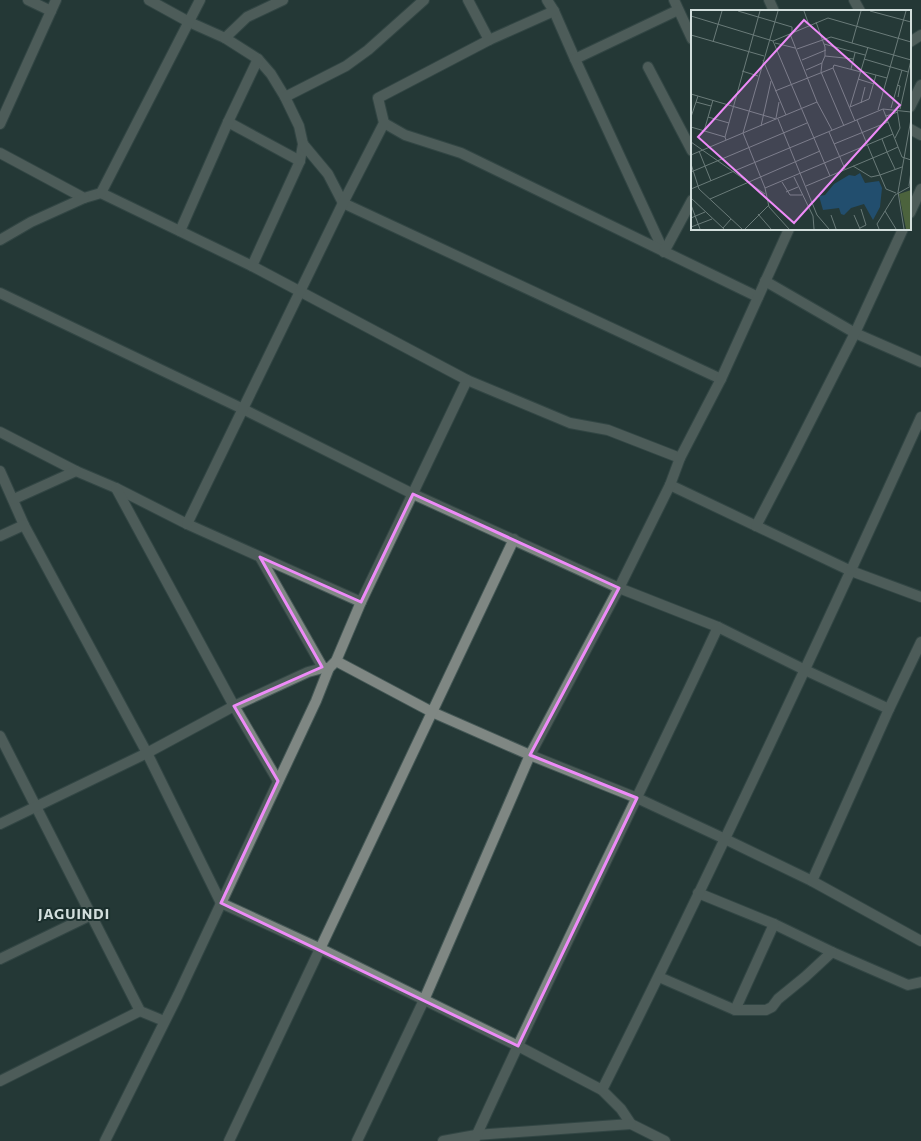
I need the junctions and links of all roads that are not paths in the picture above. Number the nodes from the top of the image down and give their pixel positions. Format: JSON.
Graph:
{"nodes":[{"id":1,"x":28,"y":0,"type":"edge"},
{"id":2,"x":56,"y":0,"type":"edge"},
{"id":3,"x":149,"y":0,"type":"edge"},
{"id":4,"x":200,"y":0,"type":"edge"},
{"id":5,"x":283,"y":0,"type":"edge"},
{"id":6,"x":424,"y":0,"type":"edge"},
{"id":7,"x":468,"y":0,"type":"edge"},
{"id":8,"x":548,"y":0,"type":"edge"},
{"id":9,"x":674,"y":0,"type":"edge"},
{"id":10,"x":769,"y":0,"type":"edge"},
{"id":11,"x":854,"y":0,"type":"edge"},
{"id":12,"x":51,"y":10,"type":"junction"},
{"id":13,"x":554,"y":10,"type":"junction"},
{"id":14,"x":678,"y":10,"type":"junction"},
{"id":15,"x":774,"y":10,"type":"edge"},
{"id":16,"x":859,"y":10,"type":"edge"},
{"id":17,"x":189,"y":22,"type":"junction"},
{"id":18,"x":921,"y":35,"type":"edge"},
{"id":19,"x":691,"y":37,"type":"edge"},
{"id":20,"x":225,"y":38,"type":"junction"},
{"id":21,"x":489,"y":40,"type":"junction"},
{"id":22,"x":911,"y":41,"type":"edge"},
{"id":23,"x":258,"y":59,"type":"junction"},
{"id":24,"x":575,"y":59,"type":"junction"},
{"id":25,"x":648,"y":67,"type":"dead end"},
{"id":26,"x":921,"y":85,"type":"edge"},
{"id":27,"x":285,"y":97,"type":"junction"},
{"id":28,"x":911,"y":105,"type":"edge"},
{"id":29,"x":228,"y":122,"type":"junction"},
{"id":30,"x":384,"y":123,"type":"junction"},
{"id":31,"x":0,"y":124,"type":"edge"},
{"id":32,"x":911,"y":130,"type":"edge"},
{"id":33,"x":921,"y":135,"type":"edge"},
{"id":34,"x":303,"y":144,"type":"junction"},
{"id":35,"x":691,"y":149,"type":"edge"},
{"id":36,"x":0,"y":153,"type":"edge"},
{"id":37,"x":300,"y":161,"type":"junction"},
{"id":38,"x":921,"y":189,"type":"edge"},
{"id":39,"x":101,"y":194,"type":"junction"},
{"id":40,"x":84,"y":198,"type":"junction"},
{"id":41,"x":691,"y":202,"type":"edge"},
{"id":42,"x":343,"y":203,"type":"junction"},
{"id":43,"x":911,"y":211,"type":"edge"},
{"id":44,"x":789,"y":230,"type":"edge"},
{"id":45,"x":903,"y":230,"type":"edge"},
{"id":46,"x":180,"y":231,"type":"junction"},
{"id":47,"x":0,"y":240,"type":"edge"},
{"id":48,"x":664,"y":252,"type":"junction"},
{"id":49,"x":252,"y":266,"type":"junction"},
{"id":50,"x":765,"y":281,"type":"junction"},
{"id":51,"x":300,"y":292,"type":"junction"},
{"id":52,"x":0,"y":293,"type":"edge"},
{"id":53,"x":758,"y":297,"type":"junction"},
{"id":54,"x":855,"y":333,"type":"junction"},
{"id":55,"x":921,"y":362,"type":"edge"},
{"id":56,"x":721,"y":379,"type":"junction"},
{"id":57,"x":467,"y":380,"type":"junction"},
{"id":58,"x":243,"y":409,"type":"junction"},
{"id":59,"x":921,"y":417,"type":"edge"},
{"id":60,"x":0,"y":432,"type":"edge"},
{"id":61,"x":680,"y":458,"type":"junction"},
{"id":62,"x":0,"y":471,"type":"edge"},
{"id":63,"x":76,"y":471,"type":"junction"},
{"id":64,"x":670,"y":485,"type":"junction"},
{"id":65,"x":116,"y":488,"type":"junction"},
{"id":66,"x":413,"y":494,"type":"junction"},
{"id":67,"x":14,"y":499,"type":"junction"},
{"id":68,"x":187,"y":524,"type":"junction"},
{"id":69,"x":24,"y":525,"type":"junction"},
{"id":70,"x":756,"y":526,"type":"junction"},
{"id":71,"x":0,"y":536,"type":"edge"},
{"id":72,"x":514,"y":539,"type":"junction"},
{"id":73,"x":260,"y":557,"type":"junction"},
{"id":74,"x":852,"y":571,"type":"junction"},
{"id":75,"x":619,"y":588,"type":"junction"},
{"id":76,"x":921,"y":597,"type":"edge"},
{"id":77,"x":361,"y":602,"type":"junction"},
{"id":78,"x":718,"y":627,"type":"junction"},
{"id":79,"x":921,"y":642,"type":"edge"},
{"id":80,"x":329,"y":665,"type":"junction"},
{"id":81,"x":805,"y":670,"type":"junction"},
{"id":82,"x":234,"y":706,"type":"junction"},
{"id":83,"x":889,"y":709,"type":"junction"},
{"id":84,"x":432,"y":712,"type":"junction"},
{"id":85,"x":0,"y":736,"type":"edge"},
{"id":86,"x":147,"y":753,"type":"junction"},
{"id":87,"x":530,"y":755,"type":"junction"},
{"id":88,"x":278,"y":781,"type":"junction"},
{"id":89,"x":637,"y":798,"type":"junction"},
{"id":90,"x":37,"y":807,"type":"junction"},
{"id":91,"x":0,"y":824,"type":"edge"},
{"id":92,"x":725,"y":838,"type":"junction"},
{"id":93,"x":812,"y":881,"type":"junction"},
{"id":94,"x":698,"y":893,"type":"junction"},
{"id":95,"x":221,"y":903,"type":"junction"},
{"id":96,"x":91,"y":915,"type":"junction"},
{"id":97,"x":774,"y":924,"type":"junction"},
{"id":98,"x":921,"y":941,"type":"edge"},
{"id":99,"x":321,"y":949,"type":"junction"},
{"id":100,"x":832,"y":952,"type":"junction"},
{"id":101,"x":0,"y":959,"type":"edge"},
{"id":102,"x":659,"y":977,"type":"junction"},
{"id":103,"x":921,"y":982,"type":"edge"},
{"id":104,"x":424,"y":1000,"type":"junction"},
{"id":105,"x":735,"y":1010,"type":"junction"},
{"id":106,"x":140,"y":1011,"type":"junction"},
{"id":107,"x":164,"y":1021,"type":"junction"},
{"id":108,"x":518,"y":1046,"type":"junction"},
{"id":109,"x":1,"y":1078,"type":"edge"},
{"id":110,"x":602,"y":1090,"type":"junction"},
{"id":111,"x":631,"y":1124,"type":"junction"},
{"id":112,"x":475,"y":1138,"type":"edge"},
{"id":113,"x":105,"y":1141,"type":"edge"},
{"id":114,"x":229,"y":1141,"type":"edge"},
{"id":115,"x":357,"y":1141,"type":"edge"},
{"id":116,"x":443,"y":1141,"type":"edge"},
{"id":117,"x":665,"y":1141,"type":"edge"}],
"edges":[{"from":1,"to":12,"type":"street"},
{"from":2,"to":12,"type":"street"},
{"from":3,"to":17,"type":"street"},
{"from":4,"to":17,"type":"street"},
{"from":5,"to":20,"type":"street"},
{"from":6,"to":27,"type":"street"},
{"from":7,"to":21,"type":"street"},
{"from":8,"to":13,"type":"street"},
{"from":9,"to":14,"type":"street"},
{"from":10,"to":15,"type":"street"},
{"from":11,"to":16,"type":"street"},
{"from":12,"to":31,"type":"street"},
{"from":13,"to":21,"type":"street"},
{"from":13,"to":24,"type":"street"},
{"from":14,"to":19,"type":"street"},
{"from":14,"to":24,"type":"street"},
{"from":17,"to":20,"type":"street"},
{"from":17,"to":39,"type":"street"},
{"from":18,"to":22,"type":"street"},
{"from":20,"to":23,"type":"street"},
{"from":21,"to":30,"type":"street"},
{"from":23,"to":27,"type":"street"},
{"from":23,"to":29,"type":"street"},
{"from":24,"to":48,"type":"street"},
{"from":25,"to":35,"type":"street"},
{"from":26,"to":28,"type":"street"},
{"from":27,"to":34,"type":"street"},
{"from":29,"to":37,"type":"street"},
{"from":29,"to":46,"type":"street"},
{"from":30,"to":42,"type":"street"},
{"from":30,"to":48,"type":"street"},
{"from":32,"to":33,"type":"street"},
{"from":34,"to":37,"type":"street"},
{"from":34,"to":42,"type":"street"},
{"from":36,"to":40,"type":"street"},
{"from":37,"to":49,"type":"street"},
{"from":38,"to":43,"type":"street"},
{"from":39,"to":40,"type":"street"},
{"from":39,"to":46,"type":"street"},
{"from":40,"to":47,"type":"street"},
{"from":41,"to":48,"type":"street"},
{"from":42,"to":51,"type":"street"},
{"from":42,"to":56,"type":"street"},
{"from":44,"to":50,"type":"street"},
{"from":45,"to":54,"type":"street"},
{"from":46,"to":49,"type":"street"},
{"from":48,"to":53,"type":"street"},
{"from":49,"to":51,"type":"street"},
{"from":50,"to":53,"type":"street"},
{"from":50,"to":54,"type":"street"},
{"from":51,"to":57,"type":"street"},
{"from":51,"to":58,"type":"street"},
{"from":52,"to":58,"type":"street"},
{"from":53,"to":56,"type":"street"},
{"from":54,"to":55,"type":"street"},
{"from":54,"to":70,"type":"street"},
{"from":56,"to":61,"type":"street"},
{"from":57,"to":61,"type":"street"},
{"from":57,"to":66,"type":"street"},
{"from":58,"to":66,"type":"street"},
{"from":58,"to":68,"type":"street"},
{"from":59,"to":74,"type":"street"},
{"from":60,"to":63,"type":"street"},
{"from":61,"to":64,"type":"street"},
{"from":62,"to":67,"type":"street"},
{"from":63,"to":65,"type":"street"},
{"from":63,"to":67,"type":"street"},
{"from":64,"to":70,"type":"street"},
{"from":64,"to":75,"type":"street"},
{"from":65,"to":68,"type":"street"},
{"from":65,"to":82,"type":"street"},
{"from":66,"to":72,"type":"street"},
{"from":66,"to":77,"type":"street"},
{"from":67,"to":69,"type":"street"},
{"from":68,"to":73,"type":"street"},
{"from":69,"to":71,"type":"street"},
{"from":69,"to":86,"type":"street"},
{"from":70,"to":74,"type":"street"},
{"from":72,"to":75,"type":"street"},
{"from":72,"to":84,"type":"street"},
{"from":73,"to":77,"type":"street"},
{"from":73,"to":80,"type":"street"},
{"from":74,"to":76,"type":"street"},
{"from":74,"to":81,"type":"street"},
{"from":75,"to":78,"type":"street"},
{"from":75,"to":87,"type":"street"},
{"from":77,"to":80,"type":"street"},
{"from":78,"to":81,"type":"street"},
{"from":78,"to":89,"type":"street"},
{"from":79,"to":83,"type":"street"},
{"from":80,"to":82,"type":"street"},
{"from":80,"to":84,"type":"street"},
{"from":80,"to":88,"type":"street"},
{"from":81,"to":83,"type":"street"},
{"from":81,"to":92,"type":"street"},
{"from":82,"to":86,"type":"street"},
{"from":82,"to":88,"type":"street"},
{"from":83,"to":93,"type":"street"},
{"from":84,"to":87,"type":"street"},
{"from":84,"to":99,"type":"street"},
{"from":85,"to":90,"type":"street"},
{"from":86,"to":90,"type":"street"},
{"from":86,"to":95,"type":"street"},
{"from":87,"to":89,"type":"street"},
{"from":87,"to":104,"type":"street"},
{"from":88,"to":95,"type":"street"},
{"from":89,"to":92,"type":"street"},
{"from":89,"to":108,"type":"street"},
{"from":90,"to":91,"type":"street"},
{"from":90,"to":96,"type":"street"},
{"from":92,"to":93,"type":"street"},
{"from":92,"to":94,"type":"street"},
{"from":93,"to":98,"type":"street"},
{"from":94,"to":97,"type":"street"},
{"from":94,"to":102,"type":"street"},
{"from":95,"to":99,"type":"street"},
{"from":95,"to":107,"type":"street"},
{"from":96,"to":101,"type":"street"},
{"from":96,"to":106,"type":"street"},
{"from":97,"to":100,"type":"street"},
{"from":97,"to":105,"type":"street"},
{"from":99,"to":104,"type":"street"},
{"from":99,"to":114,"type":"street"},
{"from":100,"to":103,"type":"street"},
{"from":100,"to":105,"type":"street"},
{"from":102,"to":105,"type":"street"},
{"from":102,"to":110,"type":"street"},
{"from":104,"to":108,"type":"street"},
{"from":104,"to":115,"type":"street"},
{"from":106,"to":107,"type":"street"},
{"from":106,"to":109,"type":"street"},
{"from":107,"to":113,"type":"street"},
{"from":108,"to":110,"type":"street"},
{"from":108,"to":112,"type":"street"},
{"from":110,"to":111,"type":"street"},
{"from":111,"to":112,"type":"street"},
{"from":111,"to":117,"type":"street"},
{"from":112,"to":116,"type":"street"}]}
